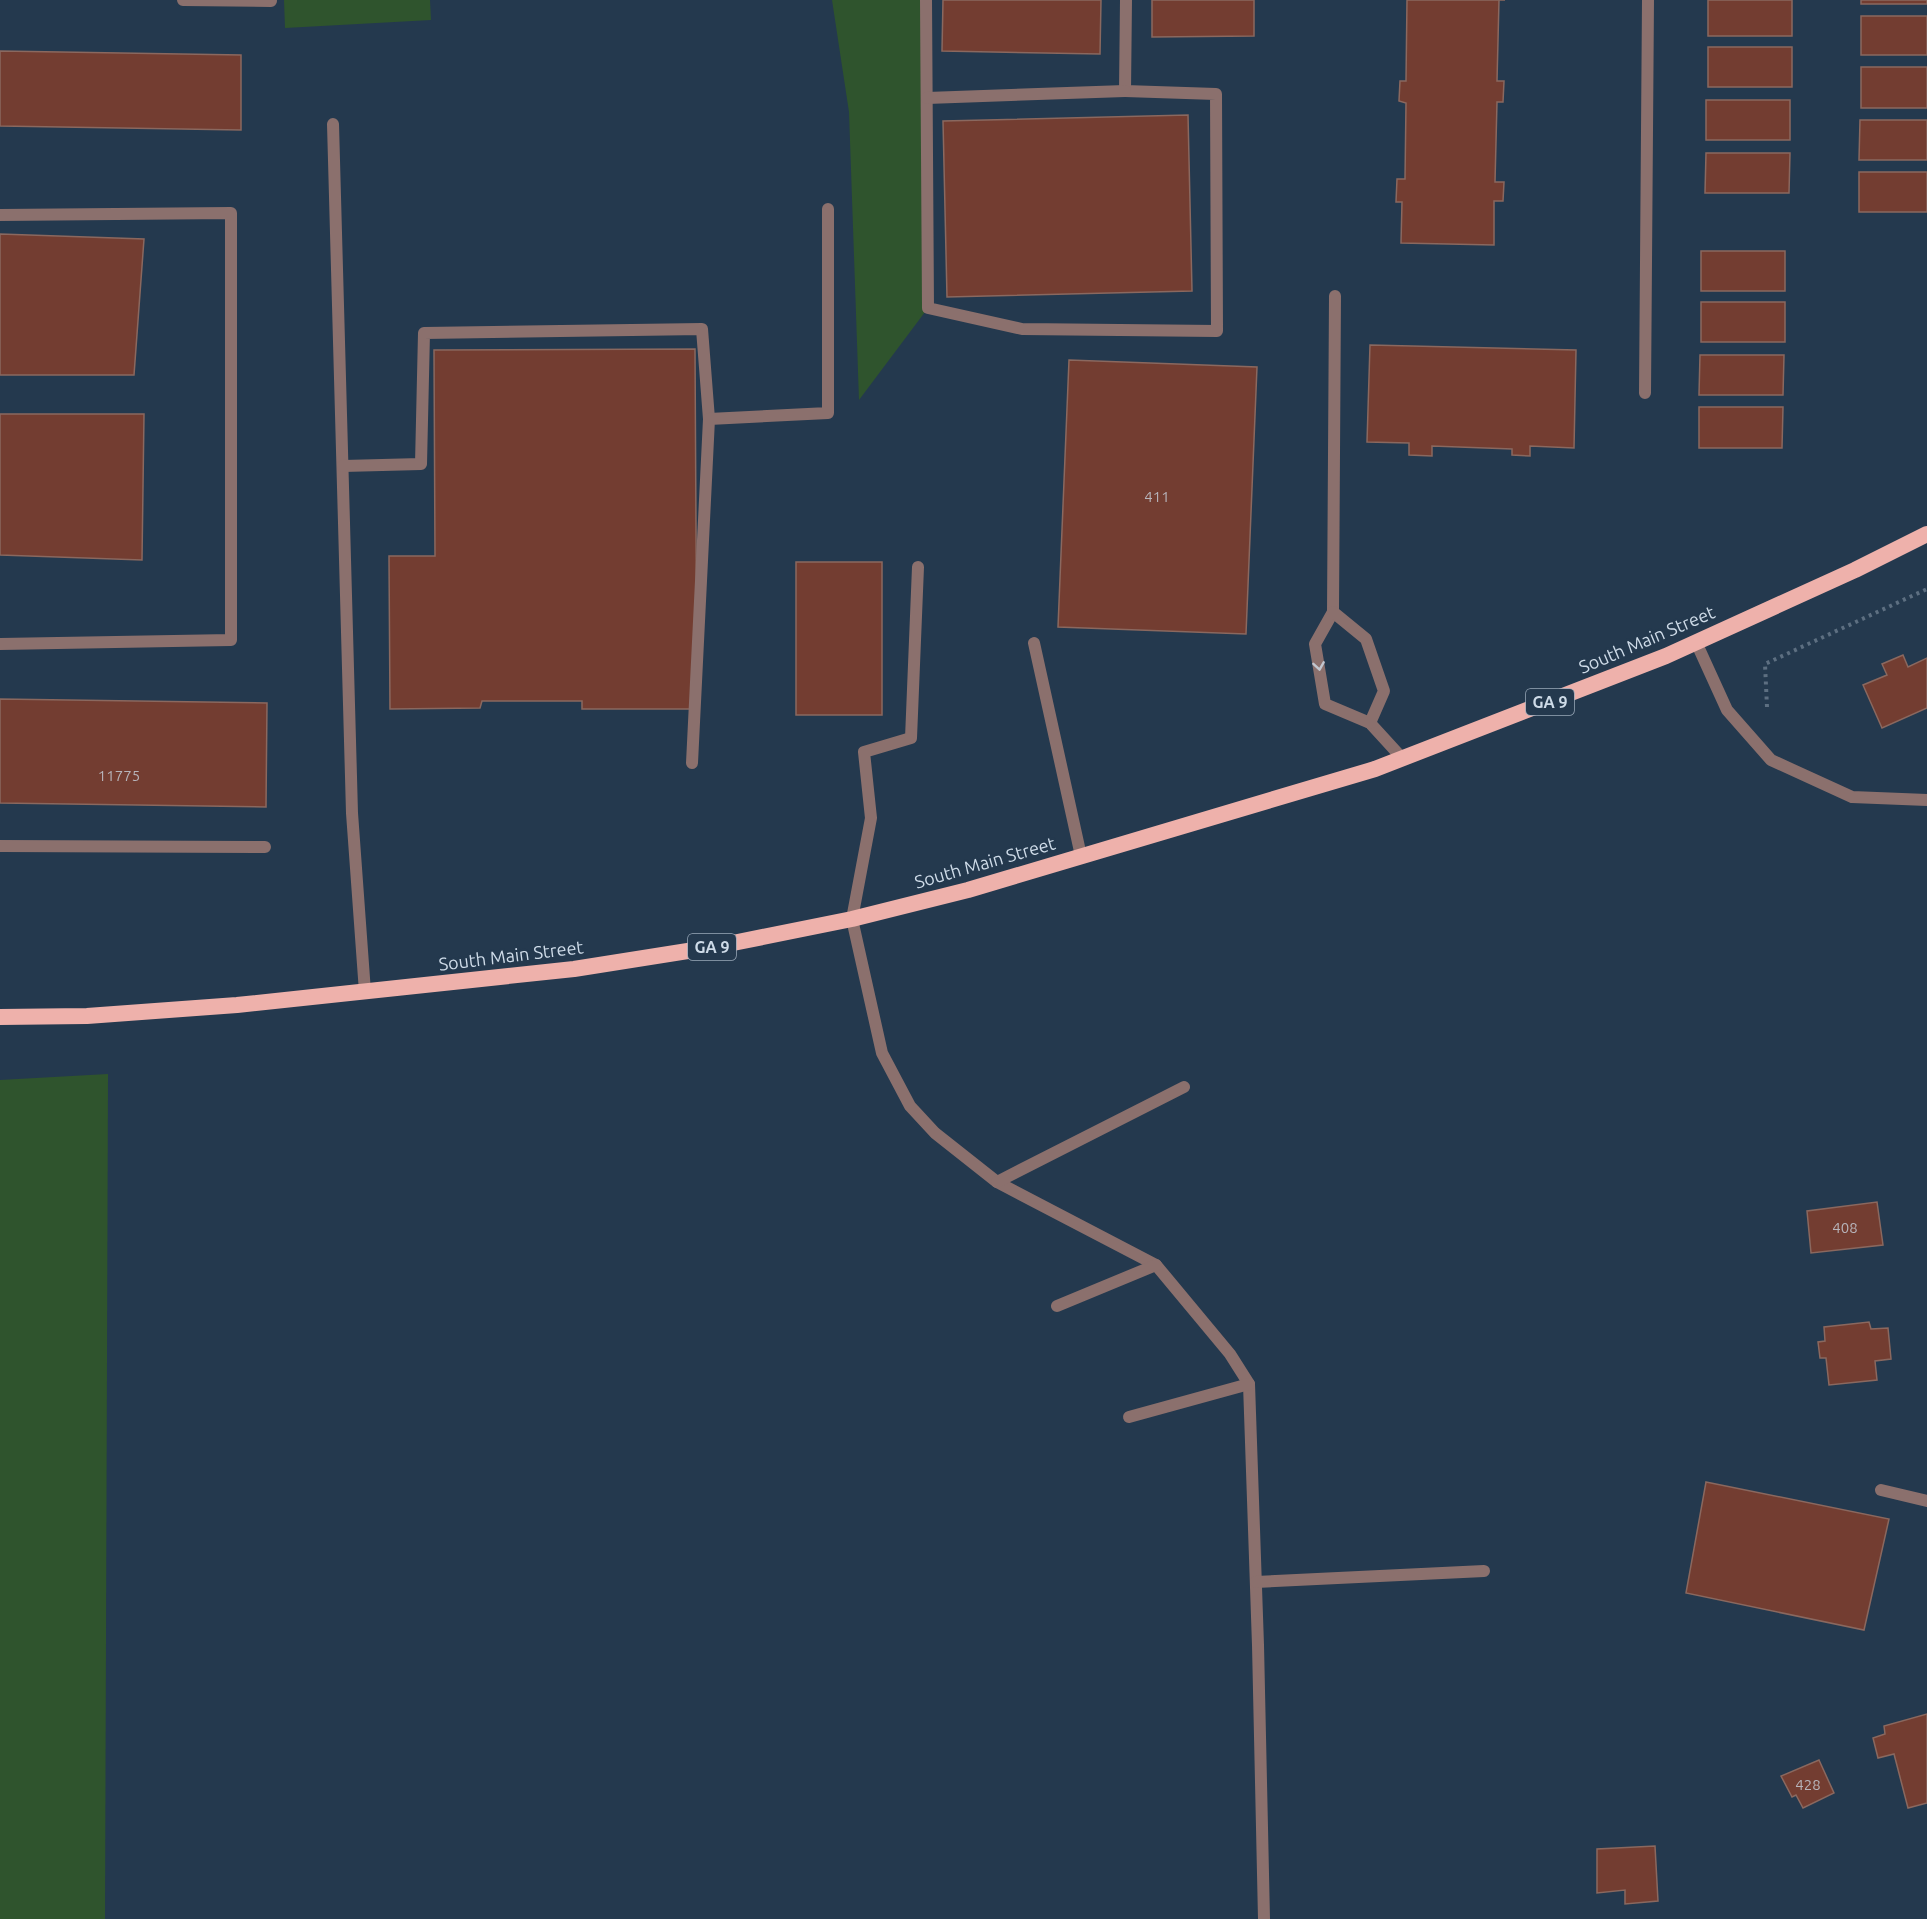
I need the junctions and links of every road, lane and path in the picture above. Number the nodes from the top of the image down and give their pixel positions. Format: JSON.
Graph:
{"nodes":[{"id":1,"x":183,"y":0,"type":"edge"},
{"id":2,"x":926,"y":0,"type":"edge"},
{"id":3,"x":1126,"y":0,"type":"edge"},
{"id":4,"x":1648,"y":0,"type":"edge"},
{"id":5,"x":271,"y":1,"type":"edge"},
{"id":6,"x":1125,"y":91,"type":"junction"},
{"id":7,"x":927,"y":98,"type":"junction"},
{"id":8,"x":333,"y":124,"type":"dead end"},
{"id":9,"x":828,"y":209,"type":"dead end"},
{"id":10,"x":0,"y":215,"type":"edge"},
{"id":11,"x":1335,"y":296,"type":"dead end"},
{"id":12,"x":1645,"y":393,"type":"dead end"},
{"id":13,"x":708,"y":419,"type":"junction"},
{"id":14,"x":343,"y":466,"type":"junction"},
{"id":15,"x":1927,"y":534,"type":"edge"},
{"id":16,"x":918,"y":567,"type":"dead end"},
{"id":17,"x":1927,"y":589,"type":"edge"},
{"id":18,"x":1333,"y":612,"type":"junction"},
{"id":19,"x":1696,"y":642,"type":"junction"},
{"id":20,"x":1034,"y":643,"type":"dead end"},
{"id":21,"x":0,"y":644,"type":"edge"},
{"id":22,"x":1767,"y":707,"type":"dead end"},
{"id":23,"x":1370,"y":723,"type":"junction"},
{"id":24,"x":1402,"y":758,"type":"junction"},
{"id":25,"x":692,"y":763,"type":"dead end"},
{"id":26,"x":1927,"y":800,"type":"edge"},
{"id":27,"x":0,"y":846,"type":"edge"},
{"id":28,"x":265,"y":847,"type":"dead end"},
{"id":29,"x":1081,"y":856,"type":"junction"},
{"id":30,"x":852,"y":919,"type":"junction"},
{"id":31,"x":365,"y":992,"type":"junction"},
{"id":32,"x":0,"y":1017,"type":"edge"},
{"id":33,"x":1184,"y":1087,"type":"dead end"},
{"id":34,"x":997,"y":1182,"type":"junction"},
{"id":35,"x":1156,"y":1264,"type":"junction"},
{"id":36,"x":1058,"y":1306,"type":"dead end"},
{"id":37,"x":1249,"y":1384,"type":"junction"},
{"id":38,"x":1129,"y":1417,"type":"dead end"},
{"id":39,"x":1881,"y":1490,"type":"dead end"},
{"id":40,"x":1927,"y":1501,"type":"edge"},
{"id":41,"x":1484,"y":1570,"type":"dead end"},
{"id":42,"x":1256,"y":1582,"type":"junction"},
{"id":43,"x":1264,"y":1919,"type":"edge"}],
"edges":[{"from":1,"to":5,"type":"street"},
{"from":2,"to":7,"type":"street"},
{"from":3,"to":6,"type":"street"},
{"from":4,"to":12,"type":"street"},
{"from":6,"to":7,"type":"street"},
{"from":6,"to":7,"type":"street"},
{"from":8,"to":14,"type":"street"},
{"from":9,"to":13,"type":"street"},
{"from":10,"to":21,"type":"street"},
{"from":11,"to":18,"type":"street"},
{"from":13,"to":14,"type":"street"},
{"from":13,"to":25,"type":"street"},
{"from":14,"to":31,"type":"street"},
{"from":15,"to":19,"type":"highway","name":"South Main Street","number":"GA 9"},
{"from":16,"to":30,"type":"street"},
{"from":17,"to":22,"type":"path"},
{"from":18,"to":23,"type":"street"},
{"from":18,"to":23,"type":"street","one_way":true},
{"from":19,"to":24,"type":"highway","name":"South Main Street","number":"GA 9"},
{"from":19,"to":26,"type":"street"},
{"from":20,"to":29,"type":"street"},
{"from":23,"to":24,"type":"street"},
{"from":24,"to":29,"type":"highway","name":"South Main Street","number":"GA 9"},
{"from":27,"to":28,"type":"street"},
{"from":29,"to":30,"type":"highway","name":"South Main Street","number":"GA 9"},
{"from":30,"to":31,"type":"highway","name":"South Main Street","number":"GA 9"},
{"from":30,"to":34,"type":"street"},
{"from":31,"to":32,"type":"highway","name":"South Main Street","number":"GA 9"},
{"from":33,"to":34,"type":"street"},
{"from":34,"to":35,"type":"street"},
{"from":35,"to":36,"type":"street"},
{"from":35,"to":37,"type":"street"},
{"from":37,"to":38,"type":"street"},
{"from":37,"to":42,"type":"street"},
{"from":39,"to":40,"type":"street"},
{"from":41,"to":42,"type":"street"},
{"from":42,"to":43,"type":"street"}]}
